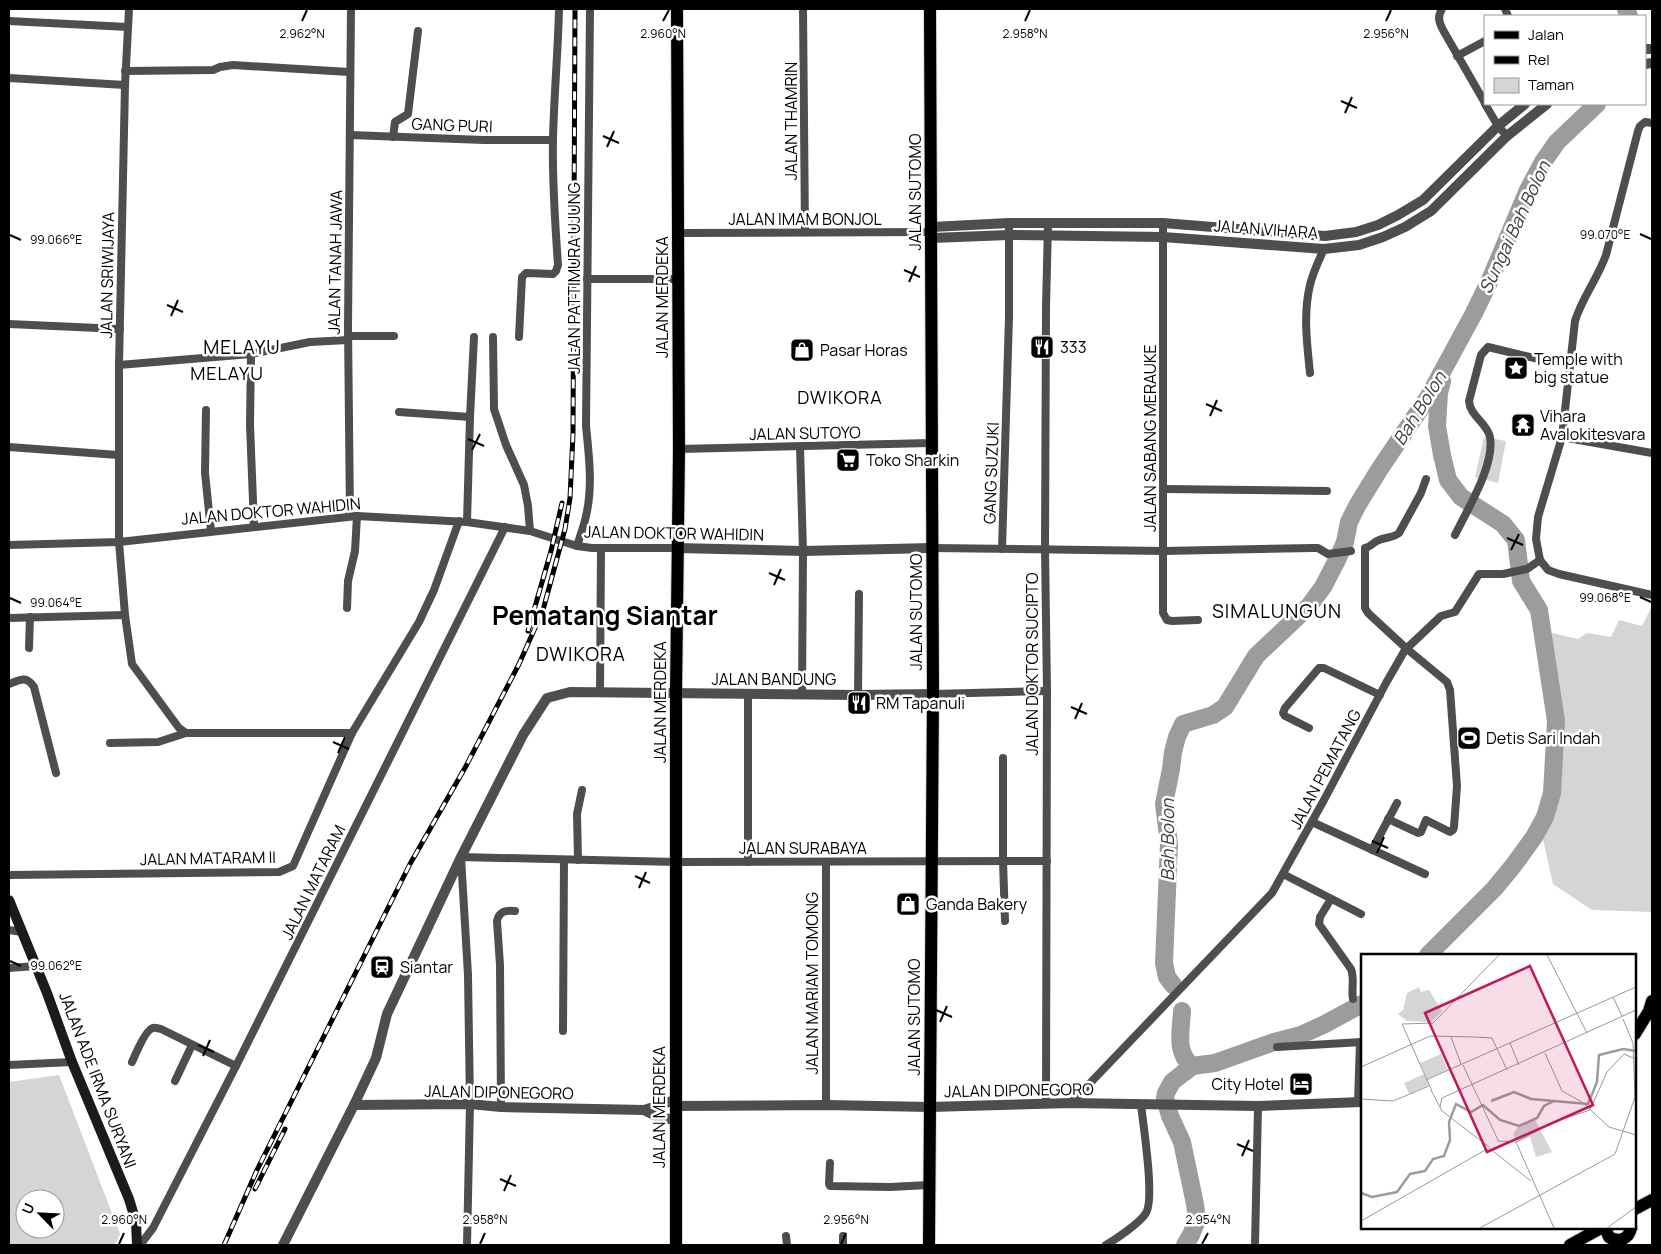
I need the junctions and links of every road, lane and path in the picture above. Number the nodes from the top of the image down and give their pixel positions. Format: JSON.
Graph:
{"nodes":[{"id":1,"x":129,"y":9,"type":"edge"},
{"id":2,"x":350,"y":9,"type":"edge"},
{"id":3,"x":559,"y":9,"type":"edge"},
{"id":4,"x":590,"y":9,"type":"edge"},
{"id":5,"x":678,"y":9,"type":"edge"},
{"id":6,"x":803,"y":9,"type":"edge"},
{"id":7,"x":930,"y":9,"type":"edge"},
{"id":8,"x":1442,"y":9,"type":"edge"},
{"id":9,"x":9,"y":20,"type":"edge"},
{"id":10,"x":128,"y":26,"type":"junction"},
{"id":11,"x":418,"y":31,"type":"dead end"},
{"id":12,"x":1484,"y":42,"type":"edge"},
{"id":13,"x":1457,"y":56,"type":"junction"},
{"id":14,"x":126,"y":71,"type":"junction"},
{"id":15,"x":349,"y":72,"type":"junction"},
{"id":16,"x":9,"y":78,"type":"edge"},
{"id":17,"x":125,"y":85,"type":"junction"},
{"id":18,"x":1484,"y":101,"type":"edge"},
{"id":19,"x":1487,"y":105,"type":"edge"},
{"id":20,"x":1524,"y":105,"type":"edge"},
{"id":21,"x":1546,"y":105,"type":"edge"},
{"id":22,"x":1652,"y":122,"type":"edge"},
{"id":23,"x":1498,"y":126,"type":"junction"},
{"id":24,"x":350,"y":135,"type":"junction"},
{"id":25,"x":1507,"y":136,"type":"junction"},
{"id":26,"x":393,"y":137,"type":"junction"},
{"id":27,"x":553,"y":140,"type":"junction"},
{"id":28,"x":1423,"y":200,"type":"junction"},
{"id":29,"x":1431,"y":211,"type":"junction"},
{"id":30,"x":1009,"y":223,"type":"junction"},
{"id":31,"x":1048,"y":223,"type":"junction"},
{"id":32,"x":1163,"y":223,"type":"junction"},
{"id":33,"x":1243,"y":228,"type":"junction"},
{"id":34,"x":805,"y":232,"type":"junction"},
{"id":35,"x":932,"y":232,"type":"junction"},
{"id":36,"x":678,"y":233,"type":"junction"},
{"id":37,"x":1009,"y":235,"type":"junction"},
{"id":38,"x":1336,"y":235,"type":"junction"},
{"id":39,"x":1048,"y":236,"type":"junction"},
{"id":40,"x":1163,"y":237,"type":"junction"},
{"id":41,"x":1242,"y":242,"type":"junction"},
{"id":42,"x":1340,"y":248,"type":"junction"},
{"id":43,"x":1324,"y":249,"type":"junction"},
{"id":44,"x":588,"y":279,"type":"junction"},
{"id":45,"x":678,"y":279,"type":"junction"},
{"id":46,"x":9,"y":324,"type":"edge"},
{"id":47,"x":120,"y":329,"type":"junction"},
{"id":48,"x":394,"y":336,"type":"dead end"},
{"id":49,"x":474,"y":337,"type":"dead end"},
{"id":50,"x":493,"y":337,"type":"dead end"},
{"id":51,"x":519,"y":337,"type":"dead end"},
{"id":52,"x":348,"y":338,"type":"junction"},
{"id":53,"x":251,"y":354,"type":"junction"},
{"id":54,"x":1552,"y":362,"type":"dead end"},
{"id":55,"x":118,"y":364,"type":"junction"},
{"id":56,"x":1310,"y":373,"type":"dead end"},
{"id":57,"x":206,"y":410,"type":"dead end"},
{"id":58,"x":399,"y":412,"type":"dead end"},
{"id":59,"x":470,"y":417,"type":"junction"},
{"id":60,"x":1562,"y":437,"type":"junction"},
{"id":61,"x":931,"y":443,"type":"junction"},
{"id":62,"x":9,"y":446,"type":"edge"},
{"id":63,"x":800,"y":447,"type":"junction"},
{"id":64,"x":679,"y":449,"type":"junction"},
{"id":65,"x":1652,"y":453,"type":"edge"},
{"id":66,"x":118,"y":455,"type":"junction"},
{"id":67,"x":1426,"y":479,"type":"dead end"},
{"id":68,"x":1164,"y":489,"type":"junction"},
{"id":69,"x":1327,"y":491,"type":"dead end"},
{"id":70,"x":353,"y":516,"type":"junction"},
{"id":71,"x":463,"y":521,"type":"junction"},
{"id":72,"x":254,"y":526,"type":"junction"},
{"id":73,"x":505,"y":527,"type":"junction"},
{"id":74,"x":211,"y":531,"type":"junction"},
{"id":75,"x":530,"y":531,"type":"junction"},
{"id":76,"x":1455,"y":535,"type":"dead end"},
{"id":77,"x":119,"y":542,"type":"junction"},
{"id":78,"x":9,"y":545,"type":"edge"},
{"id":79,"x":577,"y":546,"type":"junction"},
{"id":80,"x":601,"y":548,"type":"junction"},
{"id":81,"x":677,"y":548,"type":"junction"},
{"id":82,"x":932,"y":548,"type":"junction"},
{"id":83,"x":1002,"y":549,"type":"junction"},
{"id":84,"x":1045,"y":549,"type":"junction"},
{"id":85,"x":803,"y":551,"type":"junction"},
{"id":86,"x":1164,"y":551,"type":"junction"},
{"id":87,"x":1351,"y":551,"type":"dead end"},
{"id":88,"x":1540,"y":560,"type":"junction"},
{"id":89,"x":859,"y":594,"type":"dead end"},
{"id":90,"x":1652,"y":595,"type":"edge"},
{"id":91,"x":347,"y":608,"type":"dead end"},
{"id":92,"x":125,"y":615,"type":"junction"},
{"id":93,"x":30,"y":617,"type":"junction"},
{"id":94,"x":9,"y":618,"type":"edge"},
{"id":95,"x":1198,"y":620,"type":"dead end"},
{"id":96,"x":29,"y":648,"type":"dead end"},
{"id":97,"x":1407,"y":649,"type":"junction"},
{"id":98,"x":9,"y":684,"type":"edge"},
{"id":99,"x":1047,"y":692,"type":"junction"},
{"id":100,"x":600,"y":693,"type":"junction"},
{"id":101,"x":676,"y":694,"type":"junction"},
{"id":102,"x":748,"y":694,"type":"junction"},
{"id":103,"x":802,"y":694,"type":"junction"},
{"id":104,"x":933,"y":694,"type":"junction"},
{"id":105,"x":858,"y":695,"type":"junction"},
{"id":106,"x":1380,"y":695,"type":"junction"},
{"id":107,"x":1309,"y":728,"type":"dead end"},
{"id":108,"x":352,"y":732,"type":"junction"},
{"id":109,"x":186,"y":733,"type":"junction"},
{"id":110,"x":110,"y":743,"type":"dead end"},
{"id":111,"x":1003,"y":758,"type":"dead end"},
{"id":112,"x":56,"y":773,"type":"dead end"},
{"id":113,"x":582,"y":790,"type":"dead end"},
{"id":114,"x":1397,"y":803,"type":"dead end"},
{"id":115,"x":1388,"y":819,"type":"junction"},
{"id":116,"x":1312,"y":822,"type":"junction"},
{"id":117,"x":1372,"y":850,"type":"junction"},
{"id":118,"x":461,"y":857,"type":"junction"},
{"id":119,"x":564,"y":860,"type":"junction"},
{"id":120,"x":578,"y":860,"type":"junction"},
{"id":121,"x":1003,"y":861,"type":"junction"},
{"id":122,"x":1047,"y":861,"type":"junction"},
{"id":123,"x":676,"y":862,"type":"junction"},
{"id":124,"x":748,"y":862,"type":"junction"},
{"id":125,"x":826,"y":862,"type":"junction"},
{"id":126,"x":931,"y":862,"type":"junction"},
{"id":127,"x":1283,"y":874,"type":"junction"},
{"id":128,"x":1425,"y":874,"type":"dead end"},
{"id":129,"x":9,"y":875,"type":"edge"},
{"id":130,"x":1331,"y":899,"type":"junction"},
{"id":131,"x":9,"y":900,"type":"edge"},
{"id":132,"x":516,"y":910,"type":"dead end"},
{"id":133,"x":1361,"y":914,"type":"dead end"},
{"id":134,"x":1005,"y":921,"type":"dead end"},
{"id":135,"x":9,"y":930,"type":"edge"},
{"id":136,"x":22,"y":932,"type":"junction"},
{"id":137,"x":36,"y":966,"type":"junction"},
{"id":138,"x":9,"y":968,"type":"edge"},
{"id":139,"x":1353,"y":999,"type":"dead end"},
{"id":140,"x":1652,"y":1001,"type":"edge"},
{"id":141,"x":563,"y":1031,"type":"dead end"},
{"id":142,"x":1636,"y":1032,"type":"edge"},
{"id":143,"x":1361,"y":1042,"type":"edge"},
{"id":144,"x":192,"y":1045,"type":"junction"},
{"id":145,"x":1277,"y":1047,"type":"dead end"},
{"id":146,"x":72,"y":1062,"type":"junction"},
{"id":147,"x":132,"y":1062,"type":"dead end"},
{"id":148,"x":9,"y":1065,"type":"edge"},
{"id":149,"x":236,"y":1066,"type":"junction"},
{"id":150,"x":175,"y":1081,"type":"dead end"},
{"id":151,"x":1360,"y":1102,"type":"edge"},
{"id":152,"x":675,"y":1103,"type":"junction"},
{"id":153,"x":1071,"y":1103,"type":"junction"},
{"id":154,"x":470,"y":1104,"type":"junction"},
{"id":155,"x":1046,"y":1104,"type":"junction"},
{"id":156,"x":1145,"y":1104,"type":"junction"},
{"id":157,"x":354,"y":1105,"type":"junction"},
{"id":158,"x":826,"y":1105,"type":"junction"},
{"id":159,"x":1258,"y":1106,"type":"junction"},
{"id":160,"x":501,"y":1107,"type":"junction"},
{"id":161,"x":930,"y":1107,"type":"junction"},
{"id":162,"x":644,"y":1110,"type":"junction"},
{"id":163,"x":675,"y":1120,"type":"junction"},
{"id":164,"x":830,"y":1163,"type":"dead end"},
{"id":165,"x":929,"y":1185,"type":"junction"},
{"id":166,"x":1652,"y":1200,"type":"edge"},
{"id":167,"x":1636,"y":1208,"type":"edge"},
{"id":168,"x":786,"y":1236,"type":"dead end"},
{"id":169,"x":843,"y":1236,"type":"dead end"},
{"id":170,"x":1615,"y":1236,"type":"edge"},
{"id":171,"x":1574,"y":1243,"type":"edge"},
{"id":172,"x":138,"y":1245,"type":"edge"},
{"id":173,"x":284,"y":1245,"type":"edge"},
{"id":174,"x":467,"y":1245,"type":"edge"},
{"id":175,"x":676,"y":1245,"type":"edge"},
{"id":176,"x":787,"y":1245,"type":"edge"},
{"id":177,"x":843,"y":1245,"type":"edge"},
{"id":178,"x":929,"y":1245,"type":"edge"},
{"id":179,"x":1106,"y":1245,"type":"edge"},
{"id":180,"x":1254,"y":1245,"type":"edge"}],
"edges":[{"from":1,"to":10,"type":"street","name":"JALAN SRIWIJAYA"},
{"from":2,"to":15,"type":"street","name":"JALAN TANAH JAWA"},
{"from":3,"to":27,"type":"street"},
{"from":4,"to":44,"type":"street","name":"JALAN PATTIMURA UJUNG"},
{"from":5,"to":36,"type":"main road","name":"JALAN MERDEKA"},
{"from":6,"to":34,"type":"street","name":"JALAN THAMRIN"},
{"from":7,"to":35,"type":"main road","name":"JALAN SUTOMO"},
{"from":8,"to":13,"type":"street"},
{"from":9,"to":10,"type":"street"},
{"from":10,"to":14,"type":"street","name":"JALAN SRIWIJAYA"},
{"from":11,"to":26,"type":"street"},
{"from":12,"to":13,"type":"street"},
{"from":13,"to":18,"type":"street"},
{"from":14,"to":15,"type":"street"},
{"from":14,"to":17,"type":"street","name":"JALAN SRIWIJAYA"},
{"from":15,"to":24,"type":"street","name":"JALAN TANAH JAWA"},
{"from":16,"to":17,"type":"street"},
{"from":17,"to":47,"type":"street","name":"JALAN SRIWIJAYA"},
{"from":19,"to":23,"type":"street"},
{"from":20,"to":23,"type":"street","name":"JALAN VIHARA"},
{"from":21,"to":25,"type":"street","name":"JALAN VIHARA"},
{"from":22,"to":60,"type":"street"},
{"from":23,"to":25,"type":"street"},
{"from":23,"to":28,"type":"street","name":"JALAN VIHARA"},
{"from":24,"to":26,"type":"street","name":"GANG PURI"},
{"from":24,"to":52,"type":"street","name":"JALAN TANAH JAWA"},
{"from":25,"to":29,"type":"street","name":"JALAN VIHARA"},
{"from":26,"to":27,"type":"street","name":"GANG PURI"},
{"from":27,"to":51,"type":"street"},
{"from":28,"to":29,"type":"street"},
{"from":28,"to":38,"type":"street","name":"JALAN VIHARA"},
{"from":29,"to":42,"type":"street","name":"JALAN VIHARA"},
{"from":30,"to":31,"type":"street","name":"JALAN VIHARA"},
{"from":30,"to":35,"type":"street","name":"JALAN VIHARA"},
{"from":30,"to":37,"type":"street","name":"GANG SUZUKI"},
{"from":31,"to":32,"type":"street","name":"JALAN VIHARA"},
{"from":31,"to":39,"type":"street","name":"JALAN DOKTOR SUCIPTO"},
{"from":32,"to":33,"type":"street","name":"JALAN VIHARA"},
{"from":32,"to":40,"type":"street","name":"JALAN SABANG MERAUKE"},
{"from":33,"to":38,"type":"street","name":"JALAN VIHARA"},
{"from":33,"to":41,"type":"street"},
{"from":34,"to":35,"type":"street","name":"JALAN IMAM BONJOL"},
{"from":34,"to":36,"type":"street","name":"JALAN IMAM BONJOL"},
{"from":35,"to":37,"type":"street","name":"JALAN VIHARA"},
{"from":35,"to":61,"type":"main road","name":"JALAN SUTOMO"},
{"from":36,"to":45,"type":"main road","name":"JALAN MERDEKA"},
{"from":37,"to":39,"type":"street","name":"JALAN VIHARA"},
{"from":37,"to":83,"type":"street","name":"GANG SUZUKI"},
{"from":38,"to":42,"type":"street"},
{"from":39,"to":40,"type":"street","name":"JALAN VIHARA"},
{"from":39,"to":84,"type":"street","name":"JALAN DOKTOR SUCIPTO"},
{"from":40,"to":41,"type":"street","name":"JALAN VIHARA"},
{"from":40,"to":68,"type":"street","name":"JALAN SABANG MERAUKE"},
{"from":41,"to":43,"type":"street","name":"JALAN VIHARA"},
{"from":42,"to":43,"type":"street","name":"JALAN VIHARA"},
{"from":43,"to":56,"type":"street"},
{"from":44,"to":45,"type":"street"},
{"from":44,"to":79,"type":"street","name":"JALAN PATTIMURA UJUNG"},
{"from":45,"to":64,"type":"main road","name":"JALAN MERDEKA"},
{"from":46,"to":47,"type":"street"},
{"from":47,"to":55,"type":"street","name":"JALAN SRIWIJAYA"},
{"from":48,"to":52,"type":"street"},
{"from":49,"to":59,"type":"street","name":"JALAN MATARAM II"},
{"from":50,"to":75,"type":"street"},
{"from":52,"to":53,"type":"street"},
{"from":52,"to":70,"type":"street","name":"JALAN TANAH JAWA"},
{"from":53,"to":55,"type":"street"},
{"from":53,"to":72,"type":"street"},
{"from":54,"to":76,"type":"street"},
{"from":55,"to":66,"type":"street","name":"JALAN SRIWIJAYA"},
{"from":57,"to":74,"type":"street"},
{"from":58,"to":59,"type":"street"},
{"from":59,"to":71,"type":"street","name":"JALAN MATARAM II"},
{"from":60,"to":65,"type":"street"},
{"from":60,"to":88,"type":"street"},
{"from":61,"to":63,"type":"street","name":"JALAN SUTOYO"},
{"from":61,"to":82,"type":"main road","name":"JALAN SUTOMO"},
{"from":62,"to":66,"type":"street"},
{"from":63,"to":64,"type":"street","name":"JALAN SUTOYO"},
{"from":63,"to":85,"type":"street"},
{"from":64,"to":81,"type":"main road","name":"JALAN MERDEKA"},
{"from":66,"to":77,"type":"street","name":"JALAN SRIWIJAYA"},
{"from":67,"to":97,"type":"street"},
{"from":68,"to":69,"type":"street"},
{"from":68,"to":86,"type":"street","name":"JALAN SABANG MERAUKE"},
{"from":70,"to":71,"type":"street","name":"JALAN DOKTOR WAHIDIN"},
{"from":70,"to":72,"type":"street","name":"JALAN DOKTOR WAHIDIN"},
{"from":70,"to":91,"type":"street","name":"JALAN TANAH JAWA"},
{"from":71,"to":73,"type":"street","name":"JALAN DOKTOR WAHIDIN"},
{"from":71,"to":108,"type":"street","name":"JALAN MATARAM II"},
{"from":72,"to":74,"type":"street","name":"JALAN DOKTOR WAHIDIN"},
{"from":73,"to":75,"type":"street","name":"JALAN DOKTOR WAHIDIN"},
{"from":73,"to":149,"type":"street","name":"JALAN MATARAM"},
{"from":74,"to":77,"type":"street","name":"JALAN DOKTOR WAHIDIN"},
{"from":75,"to":79,"type":"street","name":"JALAN DOKTOR WAHIDIN"},
{"from":77,"to":78,"type":"street","name":"JALAN DOKTOR WAHIDIN"},
{"from":77,"to":92,"type":"street","name":"JALAN SRIWIJAYA"},
{"from":79,"to":80,"type":"street","name":"JALAN DOKTOR WAHIDIN"},
{"from":80,"to":81,"type":"street","name":"JALAN DOKTOR WAHIDIN"},
{"from":80,"to":100,"type":"street"},
{"from":81,"to":85,"type":"street","name":"JALAN DOKTOR WAHIDIN"},
{"from":81,"to":101,"type":"main road","name":"JALAN MERDEKA"},
{"from":82,"to":83,"type":"street","name":"JALAN DOKTOR WAHIDIN"},
{"from":82,"to":85,"type":"street","name":"JALAN DOKTOR WAHIDIN"},
{"from":82,"to":104,"type":"main road","name":"JALAN SUTOMO"},
{"from":83,"to":84,"type":"street","name":"JALAN DOKTOR WAHIDIN"},
{"from":84,"to":86,"type":"street","name":"JALAN DOKTOR WAHIDIN"},
{"from":84,"to":99,"type":"street","name":"JALAN DOKTOR SUCIPTO"},
{"from":85,"to":103,"type":"street"},
{"from":86,"to":87,"type":"street","name":"JALAN DOKTOR WAHIDIN"},
{"from":86,"to":95,"type":"street","name":"JALAN SABANG MERAUKE"},
{"from":88,"to":90,"type":"street"},
{"from":88,"to":97,"type":"street","name":"JALAN PEMATANG"},
{"from":89,"to":105,"type":"street"},
{"from":92,"to":93,"type":"street"},
{"from":92,"to":109,"type":"street","name":"JALAN SRIWIJAYA"},
{"from":93,"to":94,"type":"street"},
{"from":93,"to":96,"type":"street"},
{"from":97,"to":106,"type":"street","name":"JALAN PEMATANG"},
{"from":97,"to":115,"type":"street"},
{"from":98,"to":112,"type":"street"},
{"from":99,"to":104,"type":"street"},
{"from":99,"to":122,"type":"street","name":"JALAN DOKTOR SUCIPTO"},
{"from":100,"to":101,"type":"street","name":"JALAN BANDUNG"},
{"from":100,"to":118,"type":"street","name":"JALAN BANDUNG"},
{"from":101,"to":102,"type":"street","name":"JALAN BANDUNG"},
{"from":101,"to":123,"type":"main road","name":"JALAN MERDEKA"},
{"from":102,"to":103,"type":"street","name":"JALAN BANDUNG"},
{"from":102,"to":124,"type":"street"},
{"from":103,"to":105,"type":"street","name":"JALAN BANDUNG"},
{"from":104,"to":105,"type":"street","name":"JALAN BANDUNG"},
{"from":104,"to":126,"type":"main road","name":"JALAN SUTOMO"},
{"from":106,"to":107,"type":"street"},
{"from":106,"to":116,"type":"street","name":"JALAN PEMATANG"},
{"from":108,"to":109,"type":"street"},
{"from":108,"to":129,"type":"street","name":"JALAN MATARAM II"},
{"from":109,"to":110,"type":"street"},
{"from":111,"to":121,"type":"street"},
{"from":113,"to":120,"type":"street"},
{"from":114,"to":115,"type":"street"},
{"from":115,"to":117,"type":"street"},
{"from":116,"to":117,"type":"street"},
{"from":116,"to":127,"type":"street","name":"JALAN PEMATANG"},
{"from":117,"to":128,"type":"street"},
{"from":118,"to":119,"type":"street","name":"JALAN SURABAYA"},
{"from":118,"to":154,"type":"street"},
{"from":118,"to":157,"type":"street","name":"JALAN BANDUNG"},
{"from":119,"to":120,"type":"street","name":"JALAN SURABAYA"},
{"from":119,"to":141,"type":"street"},
{"from":120,"to":123,"type":"street","name":"JALAN SURABAYA"},
{"from":121,"to":122,"type":"street","name":"JALAN SURABAYA"},
{"from":121,"to":126,"type":"street","name":"JALAN SURABAYA"},
{"from":121,"to":134,"type":"street"},
{"from":122,"to":155,"type":"street","name":"JALAN DOKTOR SUCIPTO"},
{"from":123,"to":124,"type":"street","name":"JALAN SURABAYA"},
{"from":123,"to":152,"type":"main road","name":"JALAN MERDEKA"},
{"from":124,"to":125,"type":"street","name":"JALAN SURABAYA"},
{"from":125,"to":126,"type":"street","name":"JALAN SURABAYA"},
{"from":125,"to":158,"type":"street","name":"JALAN MARIAM TOMONG"},
{"from":126,"to":161,"type":"main road","name":"JALAN SUTOMO"},
{"from":127,"to":130,"type":"street"},
{"from":127,"to":153,"type":"street","name":"JALAN PEMATANG"},
{"from":130,"to":133,"type":"street"},
{"from":130,"to":139,"type":"street"},
{"from":131,"to":136,"type":"main road","name":"JALAN ADE IRMA SURYANI"},
{"from":132,"to":160,"type":"street"},
{"from":135,"to":136,"type":"street"},
{"from":136,"to":137,"type":"main road","name":"JALAN ADE IRMA SURYANI"},
{"from":137,"to":138,"type":"street"},
{"from":137,"to":146,"type":"main road","name":"JALAN ADE IRMA SURYANI"},
{"from":140,"to":142,"type":"main road"},
{"from":143,"to":145,"type":"street"},
{"from":143,"to":151,"type":"street"},
{"from":144,"to":147,"type":"street"},
{"from":144,"to":149,"type":"street"},
{"from":144,"to":150,"type":"street"},
{"from":146,"to":148,"type":"street"},
{"from":146,"to":172,"type":"main road","name":"JALAN ADE IRMA SURYANI"},
{"from":149,"to":172,"type":"street","name":"JALAN MATARAM"},
{"from":151,"to":159,"type":"street","name":"JALAN DIPONEGORO"},
{"from":152,"to":158,"type":"street","name":"JALAN DIPONEGORO"},
{"from":152,"to":162,"type":"street","name":"JALAN DIPONEGORO"},
{"from":152,"to":163,"type":"main road","name":"JALAN MERDEKA"},
{"from":153,"to":155,"type":"street","name":"JALAN DIPONEGORO"},
{"from":153,"to":156,"type":"street","name":"JALAN DIPONEGORO"},
{"from":154,"to":157,"type":"street","name":"JALAN DIPONEGORO"},
{"from":154,"to":160,"type":"street","name":"JALAN DIPONEGORO"},
{"from":154,"to":174,"type":"street"},
{"from":155,"to":161,"type":"street","name":"JALAN DIPONEGORO"},
{"from":156,"to":159,"type":"street","name":"JALAN DIPONEGORO"},
{"from":156,"to":179,"type":"street"},
{"from":157,"to":173,"type":"street","name":"JALAN BANDUNG"},
{"from":158,"to":161,"type":"street","name":"JALAN DIPONEGORO"},
{"from":159,"to":180,"type":"street"},
{"from":160,"to":162,"type":"street","name":"JALAN DIPONEGORO"},
{"from":161,"to":165,"type":"main road","name":"JALAN SUTOMO"},
{"from":162,"to":163,"type":"street","name":"JALAN DIPONEGORO"},
{"from":163,"to":175,"type":"main road","name":"JALAN MERDEKA"},
{"from":164,"to":165,"type":"street"},
{"from":165,"to":178,"type":"main road","name":"JALAN SUTOMO"},
{"from":166,"to":167,"type":"main road"},
{"from":168,"to":176,"type":"street"},
{"from":169,"to":177,"type":"street"},
{"from":170,"to":171,"type":"main road"}]}
